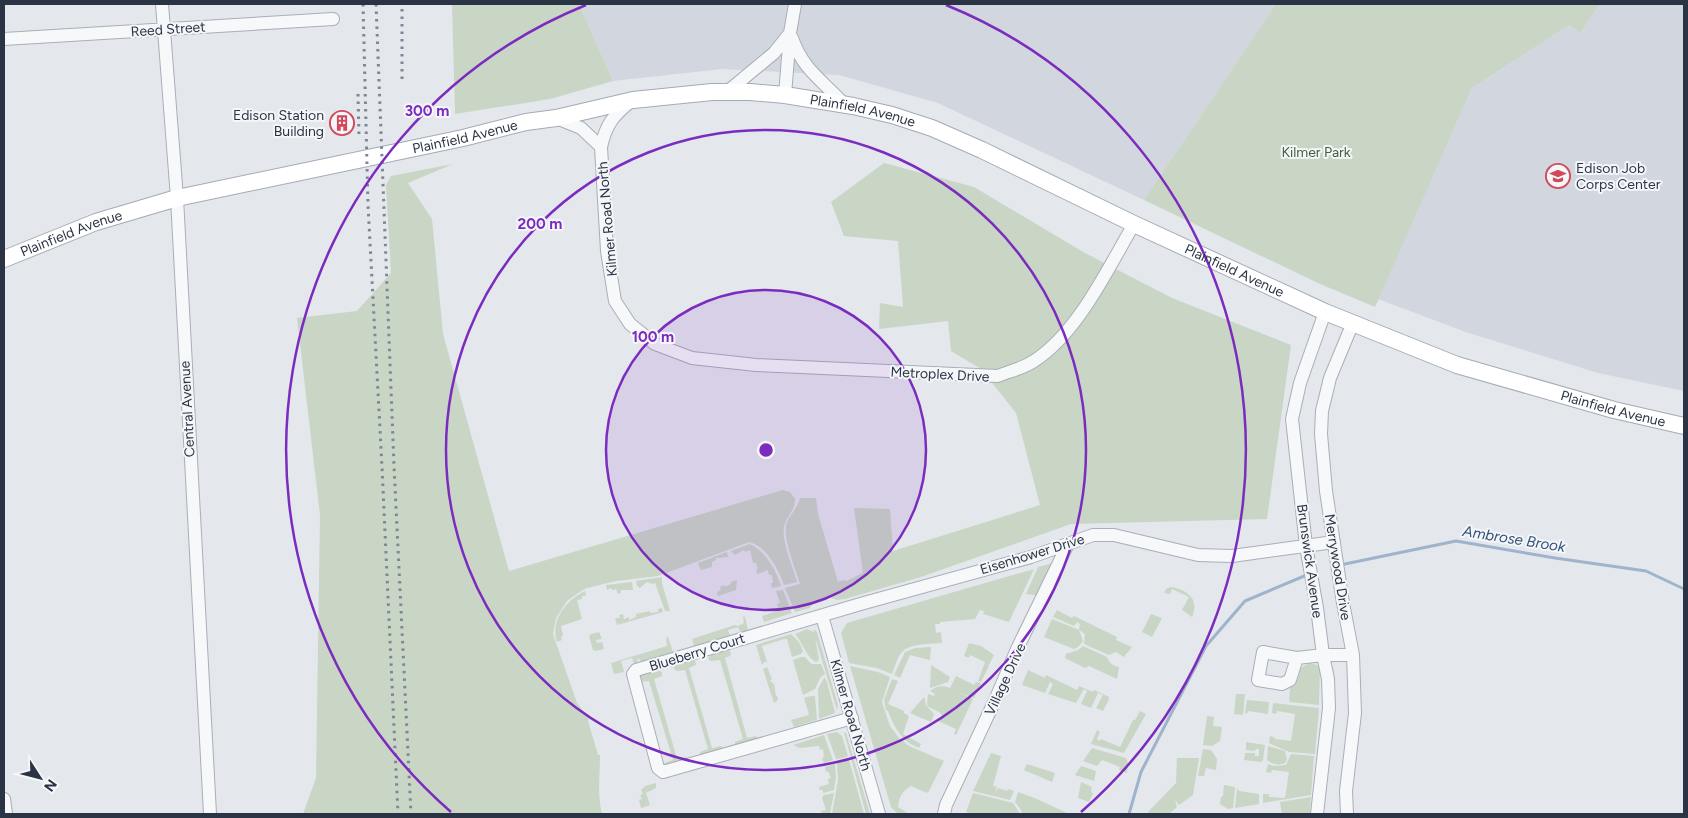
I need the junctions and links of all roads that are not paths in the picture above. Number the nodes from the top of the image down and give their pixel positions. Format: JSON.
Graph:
{"nodes":[{"id":1,"x":162,"y":4,"type":"edge"},
{"id":2,"x":795,"y":4,"type":"edge"},
{"id":3,"x":333,"y":20,"type":"dead end"},
{"id":4,"x":164,"y":30,"type":"junction"},
{"id":5,"x":790,"y":33,"type":"junction"},
{"id":6,"x":4,"y":39,"type":"edge"},
{"id":7,"x":727,"y":92,"type":"junction"},
{"id":8,"x":785,"y":95,"type":"junction"},
{"id":9,"x":632,"y":100,"type":"junction"},
{"id":10,"x":844,"y":104,"type":"junction"},
{"id":11,"x":556,"y":118,"type":"junction"},
{"id":12,"x":602,"y":147,"type":"junction"},
{"id":13,"x":176,"y":198,"type":"junction"},
{"id":14,"x":1134,"y":224,"type":"junction"},
{"id":15,"x":4,"y":259,"type":"edge"},
{"id":16,"x":1325,"y":312,"type":"junction"},
{"id":17,"x":1352,"y":325,"type":"junction"},
{"id":18,"x":821,"y":367,"type":"joint"},
{"id":19,"x":1684,"y":426,"type":"edge"},
{"id":20,"x":1334,"y":542,"type":"junction"},
{"id":21,"x":1068,"y":544,"type":"junction"},
{"id":22,"x":1306,"y":546,"type":"junction"},
{"id":23,"x":822,"y":616,"type":"junction"},
{"id":24,"x":1323,"y":655,"type":"junction"},
{"id":25,"x":1353,"y":656,"type":"junction"},
{"id":26,"x":1297,"y":658,"type":"dead end"},
{"id":27,"x":852,"y":718,"type":"junction"},
{"id":28,"x":4,"y":799,"type":"edge"},
{"id":29,"x":6,"y":814,"type":"edge"},
{"id":30,"x":210,"y":814,"type":"edge"},
{"id":31,"x":879,"y":814,"type":"edge"},
{"id":32,"x":944,"y":814,"type":"edge"},
{"id":33,"x":1317,"y":814,"type":"edge"},
{"id":34,"x":1346,"y":814,"type":"edge"}],
"edges":[{"from":1,"to":4,"type":"street","name":"Central Avenue"},
{"from":2,"to":5,"type":"street"},
{"from":3,"to":4,"type":"street","name":"Reed Street"},
{"from":4,"to":6,"type":"street","name":"Reed Street"},
{"from":4,"to":13,"type":"street","name":"Central Avenue"},
{"from":5,"to":7,"type":"street"},
{"from":5,"to":8,"type":"street"},
{"from":5,"to":10,"type":"street"},
{"from":7,"to":8,"type":"main road","name":"Plainfield Avenue"},
{"from":7,"to":9,"type":"main road","name":"Plainfield Avenue"},
{"from":8,"to":10,"type":"main road","name":"Plainfield Avenue"},
{"from":9,"to":11,"type":"main road","name":"Plainfield Avenue"},
{"from":9,"to":12,"type":"street","name":"Kilmer Road North"},
{"from":10,"to":14,"type":"main road","name":"Plainfield Avenue"},
{"from":11,"to":12,"type":"street"},
{"from":11,"to":13,"type":"main road","name":"Plainfield Avenue"},
{"from":12,"to":18,"type":"street","name":"Kilmer Road North"},
{"from":13,"to":15,"type":"main road","name":"Plainfield Avenue"},
{"from":13,"to":30,"type":"street","name":"Central Avenue"},
{"from":14,"to":16,"type":"main road","name":"Plainfield Avenue"},
{"from":14,"to":18,"type":"street","name":"Metroplex Drive"},
{"from":16,"to":17,"type":"main road","name":"Plainfield Avenue"},
{"from":16,"to":22,"type":"street","name":"Brunswick Avenue"},
{"from":17,"to":19,"type":"main road","name":"Plainfield Avenue"},
{"from":17,"to":20,"type":"street","name":"Merrywood Drive"},
{"from":20,"to":22,"type":"street","name":"Eisenhower Drive"},
{"from":20,"to":25,"type":"street","name":"Merrywood Drive"},
{"from":21,"to":22,"type":"street","name":"Eisenhower Drive"},
{"from":21,"to":23,"type":"street","name":"Eisenhower Drive"},
{"from":21,"to":32,"type":"street","name":"Village Drive"},
{"from":22,"to":24,"type":"street","name":"Brunswick Avenue"},
{"from":23,"to":27,"type":"street","name":"Kilmer Road North"},
{"from":23,"to":27,"type":"street","name":"Blueberry Court"},
{"from":24,"to":25,"type":"street"},
{"from":24,"to":26,"type":"street"},
{"from":24,"to":33,"type":"street","name":"Brunswick Avenue"},
{"from":25,"to":34,"type":"street","name":"Merrywood Drive"},
{"from":27,"to":31,"type":"street","name":"Kilmer Road North"},
{"from":28,"to":29,"type":"street"}]}
